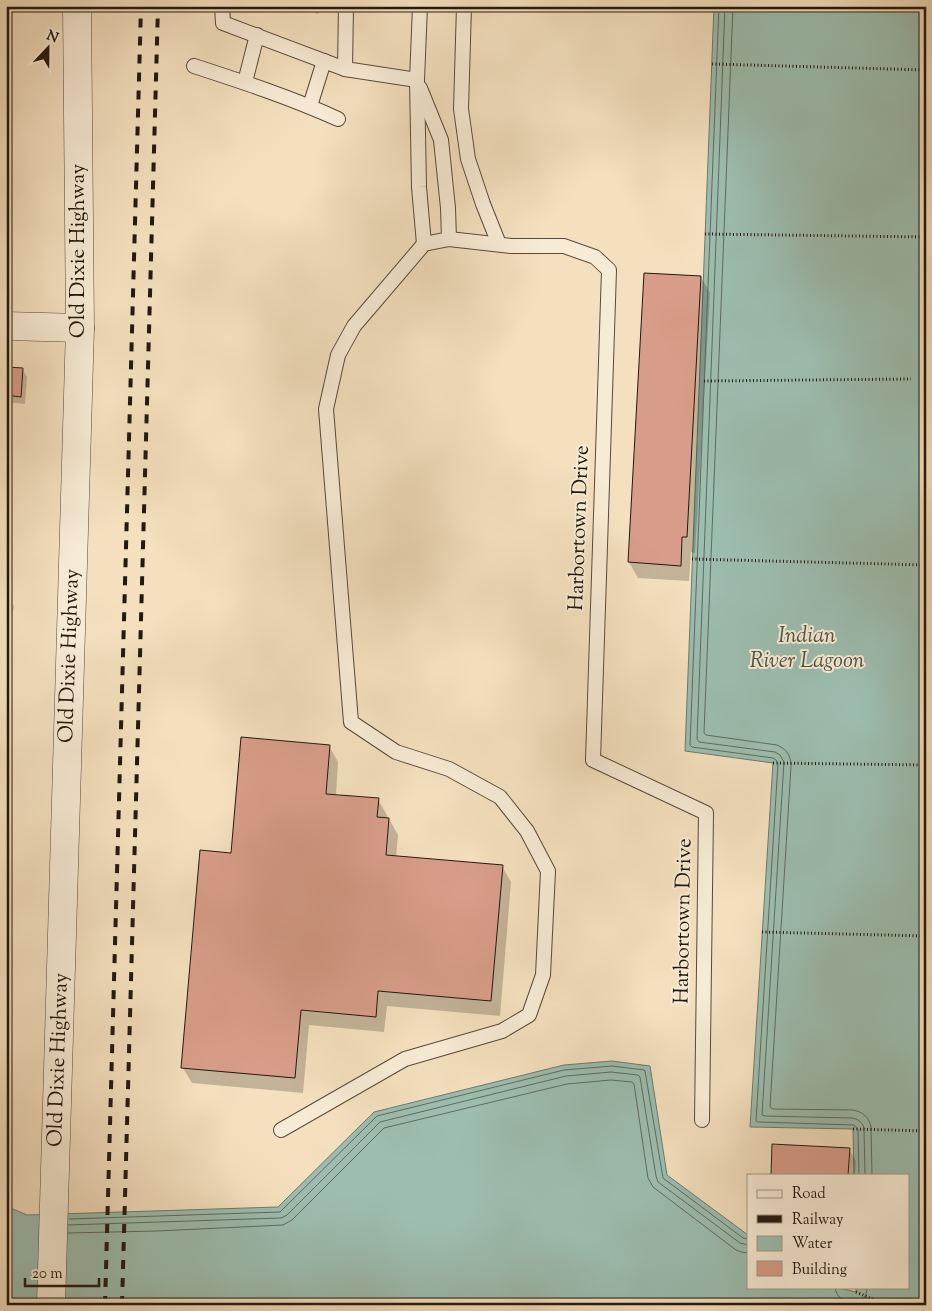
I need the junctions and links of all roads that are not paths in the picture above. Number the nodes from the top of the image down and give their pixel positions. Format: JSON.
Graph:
{"nodes":[{"id":1,"x":77,"y":6,"type":"edge"},
{"id":2,"x":222,"y":6,"type":"edge"},
{"id":3,"x":346,"y":6,"type":"edge"},
{"id":4,"x":420,"y":6,"type":"edge"},
{"id":5,"x":464,"y":6,"type":"edge"},
{"id":6,"x":257,"y":35,"type":"junction"},
{"id":7,"x":324,"y":61,"type":"junction"},
{"id":8,"x":194,"y":66,"type":"dead end"},
{"id":9,"x":345,"y":69,"type":"junction"},
{"id":10,"x":417,"y":80,"type":"junction"},
{"id":11,"x":245,"y":82,"type":"junction"},
{"id":12,"x":310,"y":106,"type":"junction"},
{"id":13,"x":338,"y":119,"type":"dead end"},
{"id":14,"x":449,"y":239,"type":"junction"},
{"id":15,"x":424,"y":244,"type":"junction"},
{"id":16,"x":499,"y":244,"type":"junction"},
{"id":17,"x":6,"y":326,"type":"edge"},
{"id":18,"x":80,"y":328,"type":"junction"},
{"id":19,"x":702,"y":1120,"type":"dead end"},
{"id":20,"x":281,"y":1130,"type":"dead end"},
{"id":21,"x":51,"y":1305,"type":"edge"}],
"edges":[{"from":1,"to":18,"type":"street","name":"Old Dixie Highway"},
{"from":2,"to":6,"type":"lane"},
{"from":3,"to":9,"type":"lane"},
{"from":4,"to":10,"type":"lane"},
{"from":5,"to":16,"type":"lane"},
{"from":6,"to":7,"type":"lane"},
{"from":6,"to":11,"type":"lane"},
{"from":7,"to":9,"type":"lane"},
{"from":7,"to":12,"type":"lane"},
{"from":8,"to":11,"type":"lane"},
{"from":9,"to":10,"type":"lane"},
{"from":10,"to":14,"type":"lane"},
{"from":10,"to":15,"type":"lane"},
{"from":11,"to":12,"type":"lane"},
{"from":12,"to":13,"type":"lane"},
{"from":14,"to":15,"type":"lane","name":"Harbortown Drive"},
{"from":14,"to":16,"type":"lane","name":"Harbortown Drive"},
{"from":15,"to":20,"type":"lane"},
{"from":16,"to":19,"type":"lane","name":"Harbortown Drive"},
{"from":17,"to":18,"type":"street"},
{"from":18,"to":21,"type":"street","name":"Old Dixie Highway"}]}
